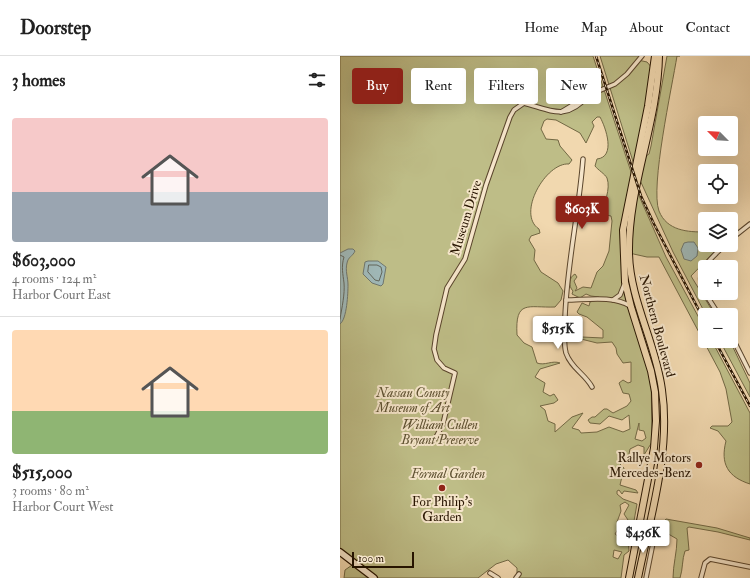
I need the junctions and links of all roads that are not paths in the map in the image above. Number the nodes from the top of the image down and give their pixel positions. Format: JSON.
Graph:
{"nodes":[{"id":1,"x":642,"y":56,"type":"edge"},
{"id":2,"x":655,"y":56,"type":"edge"},
{"id":3,"x":659,"y":56,"type":"edge"},
{"id":4,"x":583,"y":159,"type":"dead end"},
{"id":5,"x":750,"y":224,"type":"edge"},
{"id":6,"x":738,"y":233,"type":"edge"},
{"id":7,"x":719,"y":252,"type":"edge"},
{"id":8,"x":712,"y":260,"type":"edge"},
{"id":9,"x":625,"y":282,"type":"junction"},
{"id":10,"x":566,"y":300,"type":"junction"},
{"id":11,"x":612,"y":300,"type":"junction"},
{"id":12,"x":631,"y":307,"type":"junction"},
{"id":13,"x":738,"y":348,"type":"edge"},
{"id":14,"x":750,"y":373,"type":"edge"},
{"id":15,"x":592,"y":386,"type":"dead end"},
{"id":16,"x":436,"y":440,"type":"dead end"},
{"id":17,"x":654,"y":448,"type":"junction"},
{"id":18,"x":663,"y":449,"type":"junction"},
{"id":19,"x":655,"y":534,"type":"dead end"},
{"id":20,"x":340,"y":552,"type":"edge"},
{"id":21,"x":750,"y":567,"type":"edge"},
{"id":22,"x":490,"y":573,"type":"dead end"},
{"id":23,"x":519,"y":574,"type":"dead end"},
{"id":24,"x":374,"y":578,"type":"edge"},
{"id":25,"x":498,"y":578,"type":"edge"},
{"id":26,"x":516,"y":578,"type":"edge"},
{"id":27,"x":629,"y":578,"type":"edge"},
{"id":28,"x":638,"y":578,"type":"edge"},
{"id":29,"x":646,"y":578,"type":"edge"},
{"id":30,"x":701,"y":578,"type":"edge"}],
"edges":[{"from":1,"to":16,"type":"street","name":"Museum Drive"},
{"from":2,"to":9,"type":"main road","name":"Northern Boulevard"},
{"from":3,"to":18,"type":"main road","name":"Northern Boulevard"},
{"from":4,"to":10,"type":"street"},
{"from":5,"to":6,"type":"street"},
{"from":7,"to":8,"type":"street"},
{"from":9,"to":11,"type":"street"},
{"from":9,"to":12,"type":"main road","name":"Northern Boulevard"},
{"from":10,"to":11,"type":"street"},
{"from":10,"to":15,"type":"street"},
{"from":11,"to":12,"type":"street"},
{"from":12,"to":17,"type":"main road","name":"Northern Boulevard"},
{"from":13,"to":14,"type":"street"},
{"from":17,"to":18,"type":"main road"},
{"from":17,"to":27,"type":"main road","name":"Northern Boulevard"},
{"from":18,"to":28,"type":"main road","name":"Northern Boulevard"},
{"from":19,"to":29,"type":"street"},
{"from":20,"to":24,"type":"main road"},
{"from":21,"to":30,"type":"street"},
{"from":22,"to":25,"type":"street"},
{"from":23,"to":26,"type":"street"}]}
